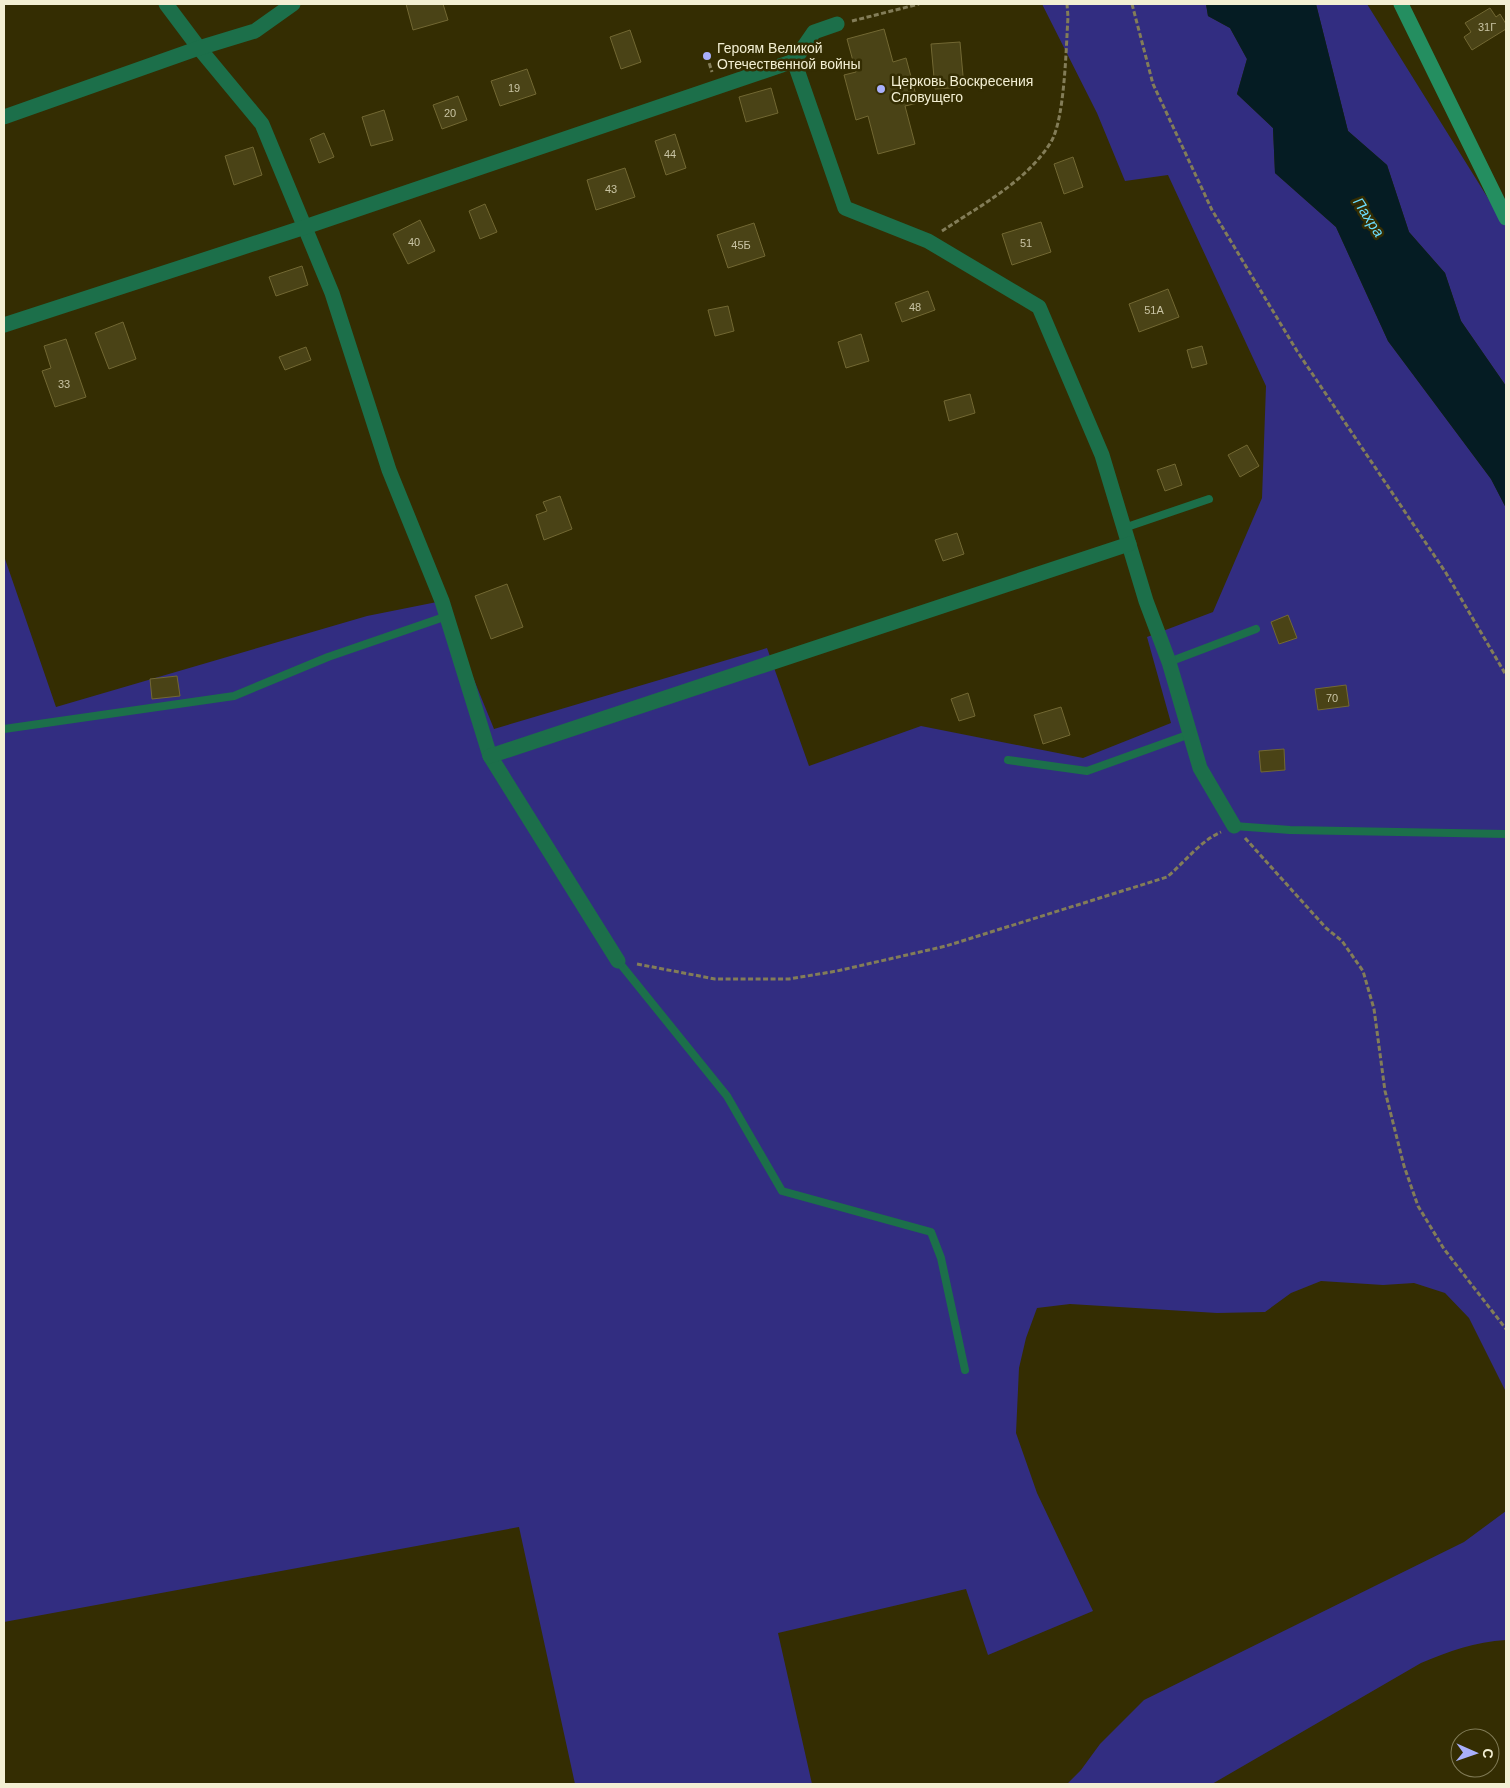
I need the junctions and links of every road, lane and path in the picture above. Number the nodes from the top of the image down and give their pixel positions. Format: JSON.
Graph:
{"nodes":[{"id":1,"x":166,"y":4,"type":"edge"},
{"id":2,"x":294,"y":4,"type":"edge"},
{"id":3,"x":919,"y":4,"type":"edge"},
{"id":4,"x":1067,"y":4,"type":"edge"},
{"id":5,"x":1132,"y":4,"type":"edge"},
{"id":6,"x":1401,"y":4,"type":"edge"},
{"id":7,"x":837,"y":24,"type":"joint"},
{"id":8,"x":199,"y":48,"type":"junction"},
{"id":9,"x":794,"y":61,"type":"junction"},
{"id":10,"x":4,"y":117,"type":"edge"},
{"id":11,"x":1506,"y":218,"type":"edge"},
{"id":12,"x":305,"y":227,"type":"junction"},
{"id":13,"x":928,"y":241,"type":"junction"},
{"id":14,"x":4,"y":325,"type":"edge"},
{"id":15,"x":1209,"y":499,"type":"dead end"},
{"id":16,"x":1124,"y":528,"type":"junction"},
{"id":17,"x":1129,"y":544,"type":"junction"},
{"id":18,"x":447,"y":616,"type":"junction"},
{"id":19,"x":1256,"y":629,"type":"dead end"},
{"id":20,"x":1168,"y":662,"type":"junction"},
{"id":21,"x":1506,"y":675,"type":"edge"},
{"id":22,"x":4,"y":729,"type":"edge"},
{"id":23,"x":1190,"y":734,"type":"junction"},
{"id":24,"x":490,"y":756,"type":"junction"},
{"id":25,"x":1008,"y":760,"type":"dead end"},
{"id":26,"x":1234,"y":826,"type":"junction"},
{"id":27,"x":1506,"y":834,"type":"edge"},
{"id":28,"x":618,"y":961,"type":"junction"},
{"id":29,"x":1506,"y":1330,"type":"edge"},
{"id":30,"x":965,"y":1370,"type":"dead end"}],
"edges":[{"from":1,"to":8,"type":"street"},
{"from":2,"to":8,"type":"street"},
{"from":3,"to":7,"type":"path"},
{"from":4,"to":13,"type":"path"},
{"from":5,"to":21,"type":"path"},
{"from":6,"to":11,"type":"street"},
{"from":7,"to":9,"type":"street"},
{"from":8,"to":10,"type":"street"},
{"from":8,"to":12,"type":"street"},
{"from":9,"to":12,"type":"street"},
{"from":9,"to":13,"type":"street"},
{"from":12,"to":14,"type":"street"},
{"from":12,"to":18,"type":"street"},
{"from":13,"to":16,"type":"street"},
{"from":15,"to":16,"type":"lane"},
{"from":16,"to":17,"type":"street"},
{"from":17,"to":20,"type":"street"},
{"from":17,"to":24,"type":"street"},
{"from":18,"to":22,"type":"lane"},
{"from":18,"to":24,"type":"street"},
{"from":19,"to":20,"type":"lane"},
{"from":20,"to":23,"type":"street"},
{"from":23,"to":25,"type":"lane"},
{"from":23,"to":26,"type":"street"},
{"from":24,"to":28,"type":"street"},
{"from":26,"to":27,"type":"lane"},
{"from":26,"to":28,"type":"path"},
{"from":26,"to":29,"type":"path"},
{"from":28,"to":30,"type":"lane"}]}
